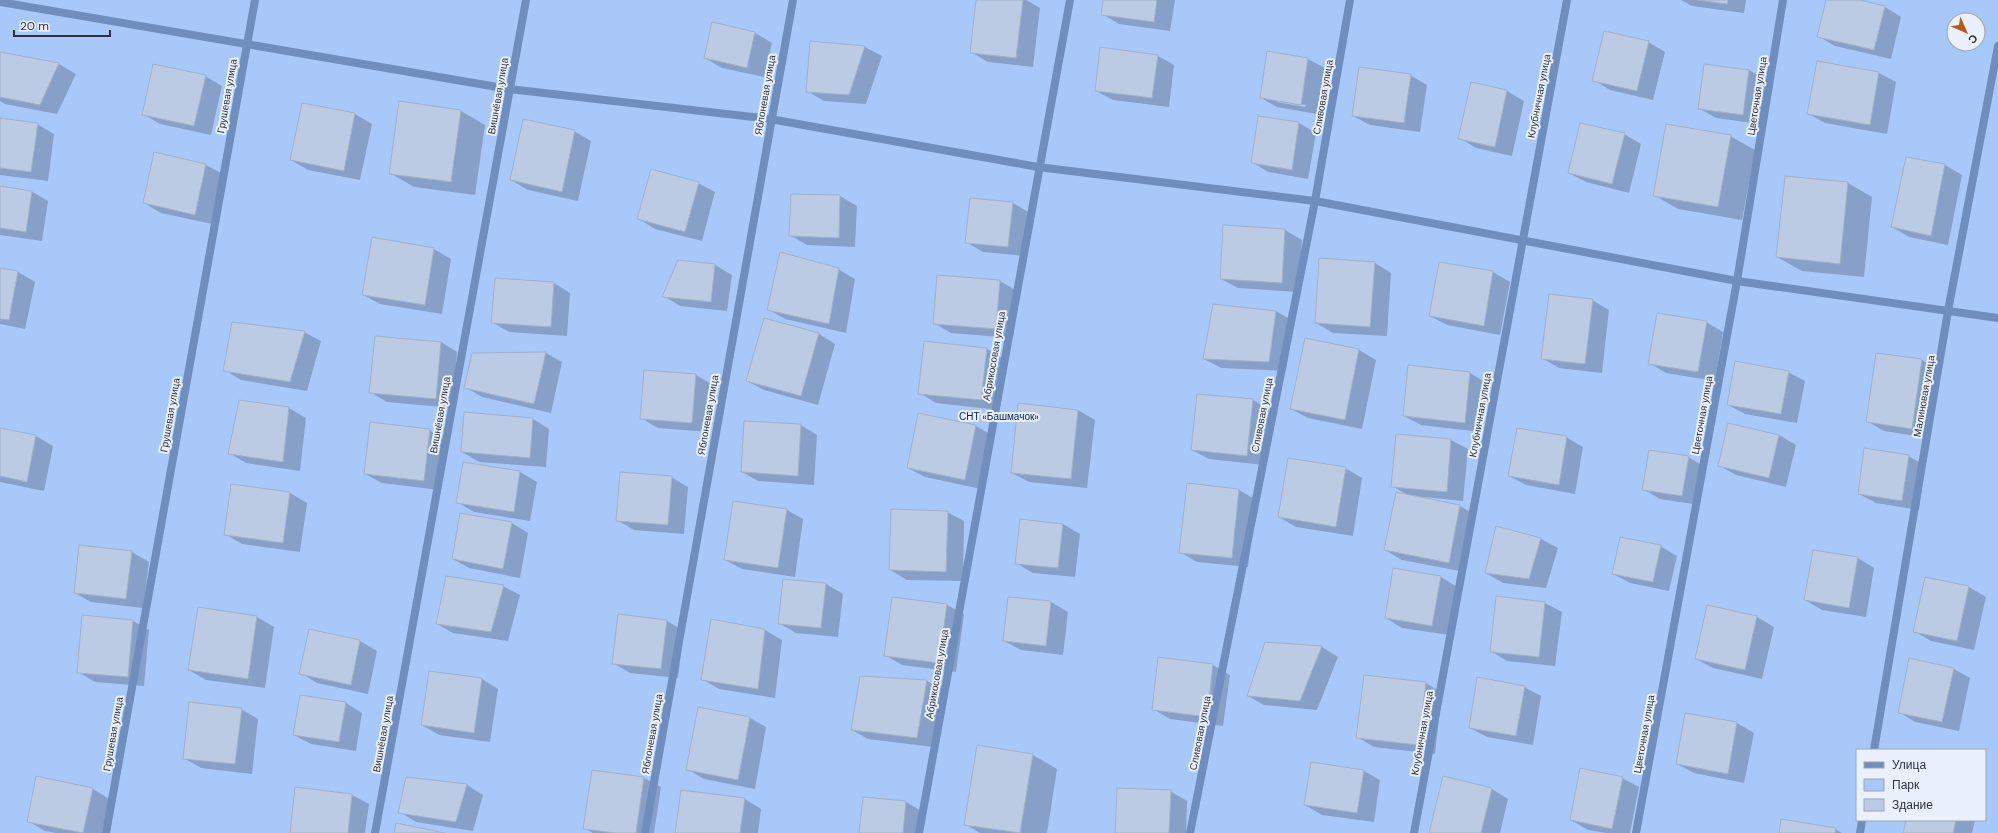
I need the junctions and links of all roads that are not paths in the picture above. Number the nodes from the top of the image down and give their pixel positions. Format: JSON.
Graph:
{"nodes":[{"id":1,"x":254,"y":0,"type":"edge"},
{"id":2,"x":526,"y":0,"type":"edge"},
{"id":3,"x":793,"y":0,"type":"edge"},
{"id":4,"x":1070,"y":0,"type":"edge"},
{"id":5,"x":1350,"y":0,"type":"edge"},
{"id":6,"x":1567,"y":0,"type":"edge"},
{"id":7,"x":1783,"y":0,"type":"edge"},
{"id":8,"x":0,"y":2,"type":"edge"},
{"id":9,"x":247,"y":44,"type":"junction"},
{"id":10,"x":1998,"y":46,"type":"edge"},
{"id":11,"x":509,"y":89,"type":"junction"},
{"id":12,"x":770,"y":119,"type":"junction"},
{"id":13,"x":1038,"y":167,"type":"junction"},
{"id":14,"x":1315,"y":201,"type":"junction"},
{"id":15,"x":1522,"y":242,"type":"junction"},
{"id":16,"x":1736,"y":281,"type":"junction"},
{"id":17,"x":1948,"y":311,"type":"junction"},
{"id":18,"x":1998,"y":318,"type":"edge"},
{"id":19,"x":1874,"y":749,"type":"edge"},
{"id":20,"x":1862,"y":821,"type":"edge"},
{"id":21,"x":106,"y":833,"type":"edge"},
{"id":22,"x":375,"y":833,"type":"edge"},
{"id":23,"x":645,"y":833,"type":"edge"},
{"id":24,"x":919,"y":833,"type":"edge"},
{"id":25,"x":1190,"y":833,"type":"edge"},
{"id":26,"x":1414,"y":833,"type":"edge"},
{"id":27,"x":1636,"y":833,"type":"edge"},
{"id":28,"x":1860,"y":833,"type":"edge"}],
"edges":[{"from":1,"to":9,"type":"street","name":"Грушевая улица"},
{"from":2,"to":11,"type":"street","name":"Вишнёвая улица"},
{"from":3,"to":12,"type":"street","name":"Яблоневая улица"},
{"from":4,"to":13,"type":"street","name":"Абрикосовая улица"},
{"from":5,"to":14,"type":"street","name":"Сливовая улица"},
{"from":6,"to":15,"type":"street","name":"Клубничная улица"},
{"from":7,"to":16,"type":"street","name":"Цветочная улица"},
{"from":8,"to":9,"type":"street"},
{"from":9,"to":11,"type":"street"},
{"from":9,"to":21,"type":"street","name":"Грушевая улица"},
{"from":10,"to":17,"type":"street","name":"Малиновая улица"},
{"from":11,"to":12,"type":"street"},
{"from":11,"to":22,"type":"street","name":"Вишнёвая улица"},
{"from":12,"to":13,"type":"street"},
{"from":12,"to":23,"type":"street","name":"Яблоневая улица"},
{"from":13,"to":14,"type":"street"},
{"from":13,"to":24,"type":"street","name":"Абрикосовая улица"},
{"from":14,"to":15,"type":"street"},
{"from":14,"to":25,"type":"street","name":"Сливовая улица"},
{"from":15,"to":16,"type":"street"},
{"from":15,"to":26,"type":"street","name":"Клубничная улица"},
{"from":16,"to":17,"type":"street"},
{"from":16,"to":27,"type":"street","name":"Цветочная улица"},
{"from":17,"to":18,"type":"street"},
{"from":17,"to":19,"type":"street","name":"Малиновая улица"},
{"from":20,"to":28,"type":"street"}]}
